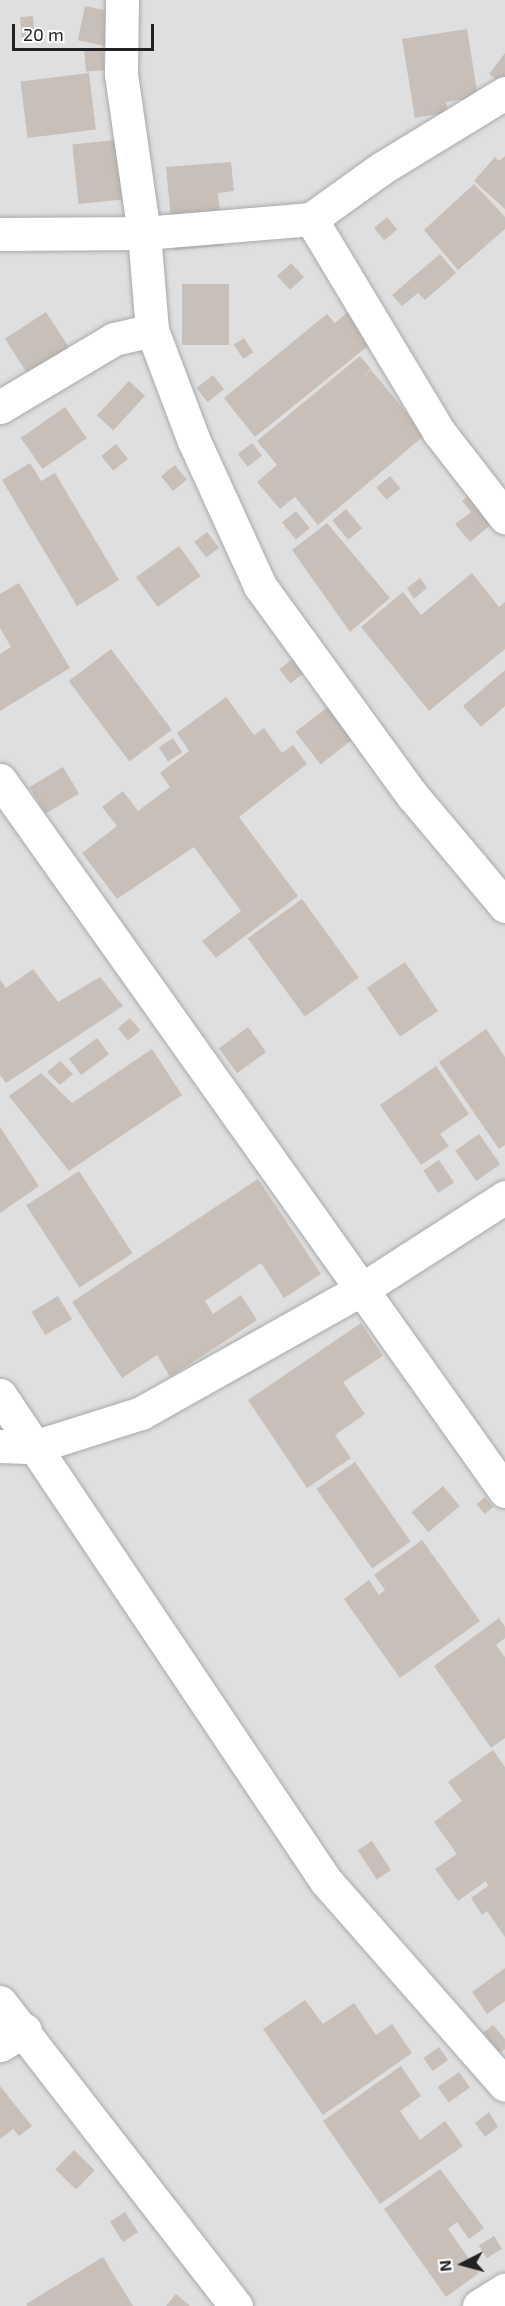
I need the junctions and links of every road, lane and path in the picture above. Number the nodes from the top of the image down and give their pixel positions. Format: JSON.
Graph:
{"nodes":[{"id":1,"x":123,"y":0,"type":"edge"},
{"id":2,"x":505,"y":93,"type":"edge"},
{"id":3,"x":311,"y":219,"type":"junction"},
{"id":4,"x":144,"y":233,"type":"junction"},
{"id":5,"x":0,"y":234,"type":"edge"},
{"id":6,"x":152,"y":330,"type":"junction"},
{"id":7,"x":0,"y":406,"type":"edge"},
{"id":8,"x":505,"y":517,"type":"edge"},
{"id":9,"x":0,"y":780,"type":"edge"},
{"id":10,"x":505,"y":906,"type":"edge"},
{"id":11,"x":505,"y":1197,"type":"edge"},
{"id":12,"x":364,"y":1288,"type":"junction"},
{"id":13,"x":0,"y":1395,"type":"edge"},
{"id":14,"x":0,"y":1446,"type":"edge"},
{"id":15,"x":34,"y":1447,"type":"junction"},
{"id":16,"x":505,"y":1491,"type":"edge"},
{"id":17,"x":0,"y":2002,"type":"edge"},
{"id":18,"x":12,"y":2038,"type":"edge"},
{"id":19,"x":505,"y":2085,"type":"edge"},
{"id":20,"x":505,"y":2290,"type":"edge"},
{"id":21,"x":236,"y":2306,"type":"edge"},
{"id":22,"x":479,"y":2306,"type":"edge"}],
"edges":[{"from":1,"to":4,"type":"street"},
{"from":2,"to":3,"type":"street"},
{"from":3,"to":4,"type":"street"},
{"from":3,"to":8,"type":"street"},
{"from":4,"to":5,"type":"street"},
{"from":4,"to":6,"type":"street"},
{"from":6,"to":7,"type":"street"},
{"from":6,"to":10,"type":"street"},
{"from":9,"to":12,"type":"street"},
{"from":11,"to":12,"type":"street"},
{"from":12,"to":15,"type":"street"},
{"from":12,"to":16,"type":"street"},
{"from":13,"to":15,"type":"street"},
{"from":14,"to":15,"type":"street"},
{"from":15,"to":19,"type":"street"},
{"from":17,"to":18,"type":"street"},
{"from":18,"to":21,"type":"street"},
{"from":20,"to":22,"type":"street"}]}
